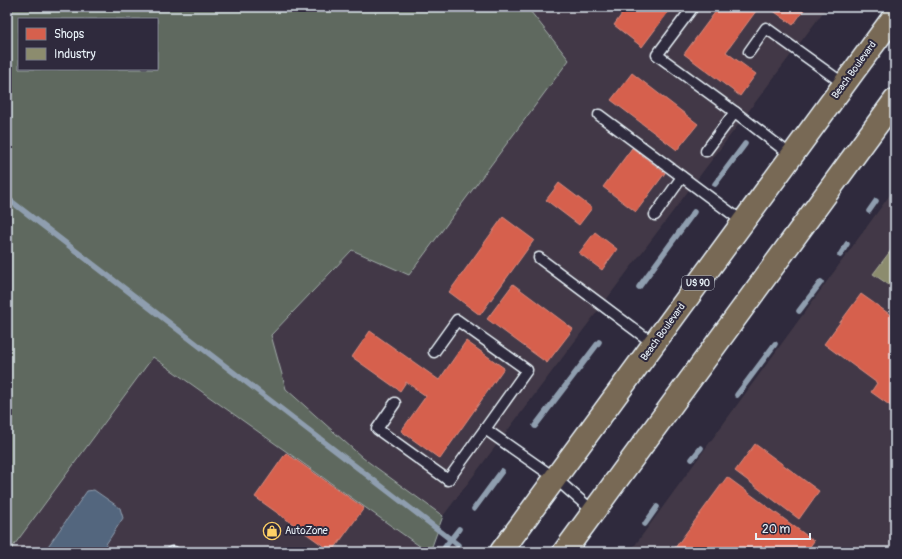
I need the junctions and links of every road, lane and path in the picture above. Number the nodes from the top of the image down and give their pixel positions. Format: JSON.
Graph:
{"nodes":[{"id":1,"x":693,"y":7,"type":"edge"},
{"id":2,"x":895,"y":15,"type":"edge"},
{"id":3,"x":749,"y":52,"type":"dead end"},
{"id":4,"x":844,"y":84,"type":"junction"},
{"id":5,"x":895,"y":100,"type":"edge"},
{"id":6,"x":735,"y":112,"type":"junction"},
{"id":7,"x":599,"y":115,"type":"dead end"},
{"id":8,"x":706,"y":151,"type":"dead end"},
{"id":9,"x":792,"y":156,"type":"junction"},
{"id":10,"x":682,"y":177,"type":"junction"},
{"id":11,"x":655,"y":215,"type":"dead end"},
{"id":12,"x":743,"y":222,"type":"junction"},
{"id":13,"x":539,"y":258,"type":"dead end"},
{"id":14,"x":654,"y":344,"type":"junction"},
{"id":15,"x":434,"y":352,"type":"dead end"},
{"id":16,"x":396,"y":403,"type":"dead end"},
{"id":17,"x":485,"y":429,"type":"junction"},
{"id":18,"x":555,"y":478,"type":"junction"},
{"id":19,"x":594,"y":512,"type":"junction"},
{"id":20,"x":501,"y":552,"type":"edge"},
{"id":21,"x":564,"y":552,"type":"edge"}],
"edges":[{"from":1,"to":6,"type":"lane"},
{"from":2,"to":4,"type":"highway","name":"Beach Boulevard","number":"US 90"},
{"from":3,"to":4,"type":"lane"},
{"from":4,"to":9,"type":"highway","name":"Beach Boulevard","number":"US 90"},
{"from":5,"to":19,"type":"highway"},
{"from":6,"to":8,"type":"lane"},
{"from":6,"to":9,"type":"lane"},
{"from":7,"to":10,"type":"lane"},
{"from":9,"to":12,"type":"highway","name":"Beach Boulevard","number":"US 90"},
{"from":10,"to":11,"type":"lane"},
{"from":10,"to":12,"type":"lane"},
{"from":12,"to":14,"type":"highway","name":"Beach Boulevard","number":"US 90"},
{"from":13,"to":14,"type":"lane"},
{"from":14,"to":18,"type":"highway","name":"Beach Boulevard","number":"US 90"},
{"from":15,"to":17,"type":"lane"},
{"from":16,"to":17,"type":"lane"},
{"from":17,"to":18,"type":"lane"},
{"from":18,"to":19,"type":"lane"},
{"from":18,"to":20,"type":"highway","name":"Beach Boulevard","number":"US 90"},
{"from":19,"to":21,"type":"highway"}]}
